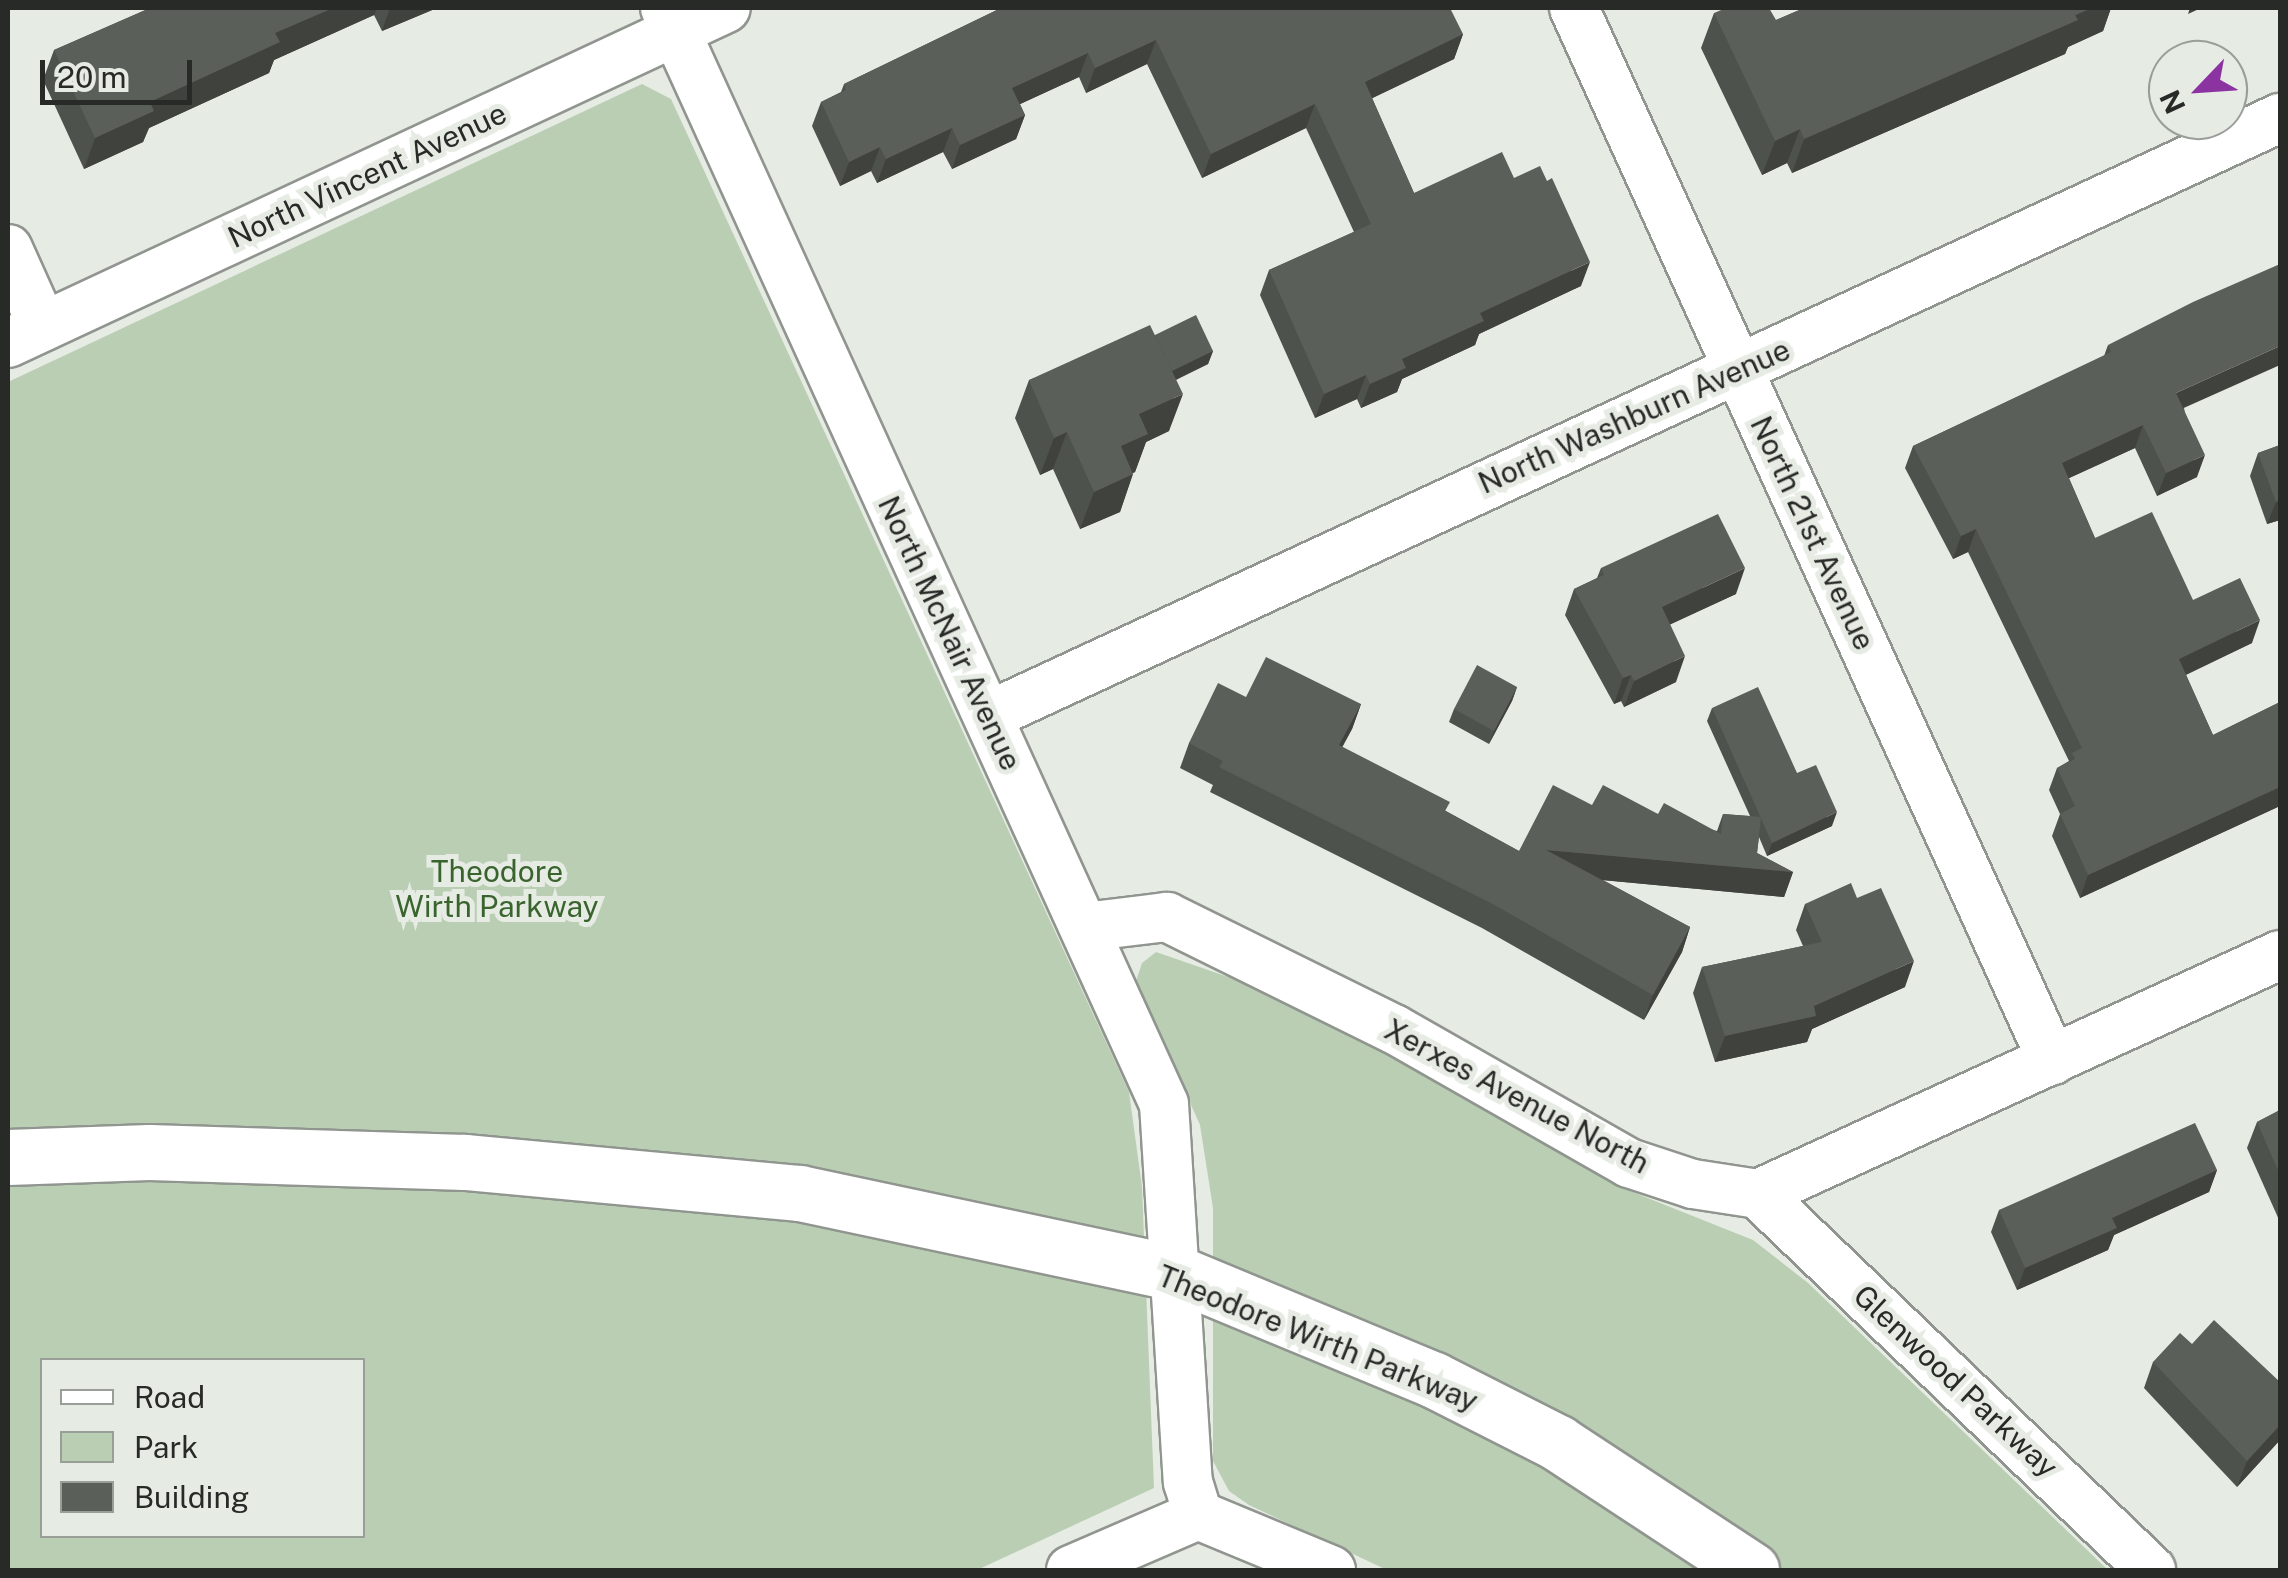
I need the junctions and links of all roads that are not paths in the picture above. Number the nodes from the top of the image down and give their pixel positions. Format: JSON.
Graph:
{"nodes":[{"id":1,"x":726,"y":8,"type":"edge"},
{"id":2,"x":1574,"y":8,"type":"edge"},
{"id":3,"x":670,"y":19,"type":"edge"},
{"id":4,"x":2280,"y":118,"type":"edge"},
{"id":5,"x":8,"y":249,"type":"edge"},
{"id":6,"x":25,"y":335,"type":"edge"},
{"id":7,"x":1739,"y":369,"type":"junction"},
{"id":8,"x":988,"y":716,"type":"junction"},
{"id":9,"x":1084,"y":927,"type":"junction"},
{"id":10,"x":2280,"y":955,"type":"edge"},
{"id":11,"x":2052,"y":1060,"type":"junction"},
{"id":12,"x":8,"y":1157,"type":"edge"},
{"id":13,"x":1758,"y":1194,"type":"junction"},
{"id":14,"x":1176,"y":1273,"type":"junction"},
{"id":15,"x":1198,"y":1515,"type":"junction"},
{"id":16,"x":1071,"y":1570,"type":"edge"},
{"id":17,"x":1331,"y":1570,"type":"edge"},
{"id":18,"x":1751,"y":1570,"type":"edge"},
{"id":19,"x":2151,"y":1570,"type":"edge"}],
"edges":[{"from":1,"to":3,"type":"street","name":"North Vincent Avenue"},
{"from":2,"to":7,"type":"street","name":"North 21st Avenue"},
{"from":3,"to":6,"type":"street","name":"North Vincent Avenue"},
{"from":3,"to":8,"type":"street","name":"North McNair Avenue"},
{"from":4,"to":7,"type":"street","name":"North Washburn Avenue"},
{"from":5,"to":6,"type":"street"},
{"from":7,"to":8,"type":"street","name":"North Washburn Avenue"},
{"from":7,"to":11,"type":"street","name":"North 21st Avenue"},
{"from":8,"to":9,"type":"street","name":"North McNair Avenue"},
{"from":9,"to":13,"type":"street","name":"Xerxes Avenue North"},
{"from":9,"to":14,"type":"street","name":"North McNair Avenue"},
{"from":10,"to":11,"type":"street"},
{"from":11,"to":13,"type":"street"},
{"from":12,"to":14,"type":"street","name":"Theodore Wirth Parkway"},
{"from":13,"to":19,"type":"street","name":"Glenwood Parkway"},
{"from":14,"to":15,"type":"street"},
{"from":14,"to":18,"type":"street","name":"Theodore Wirth Parkway"},
{"from":15,"to":16,"type":"street"},
{"from":15,"to":17,"type":"street"}]}
